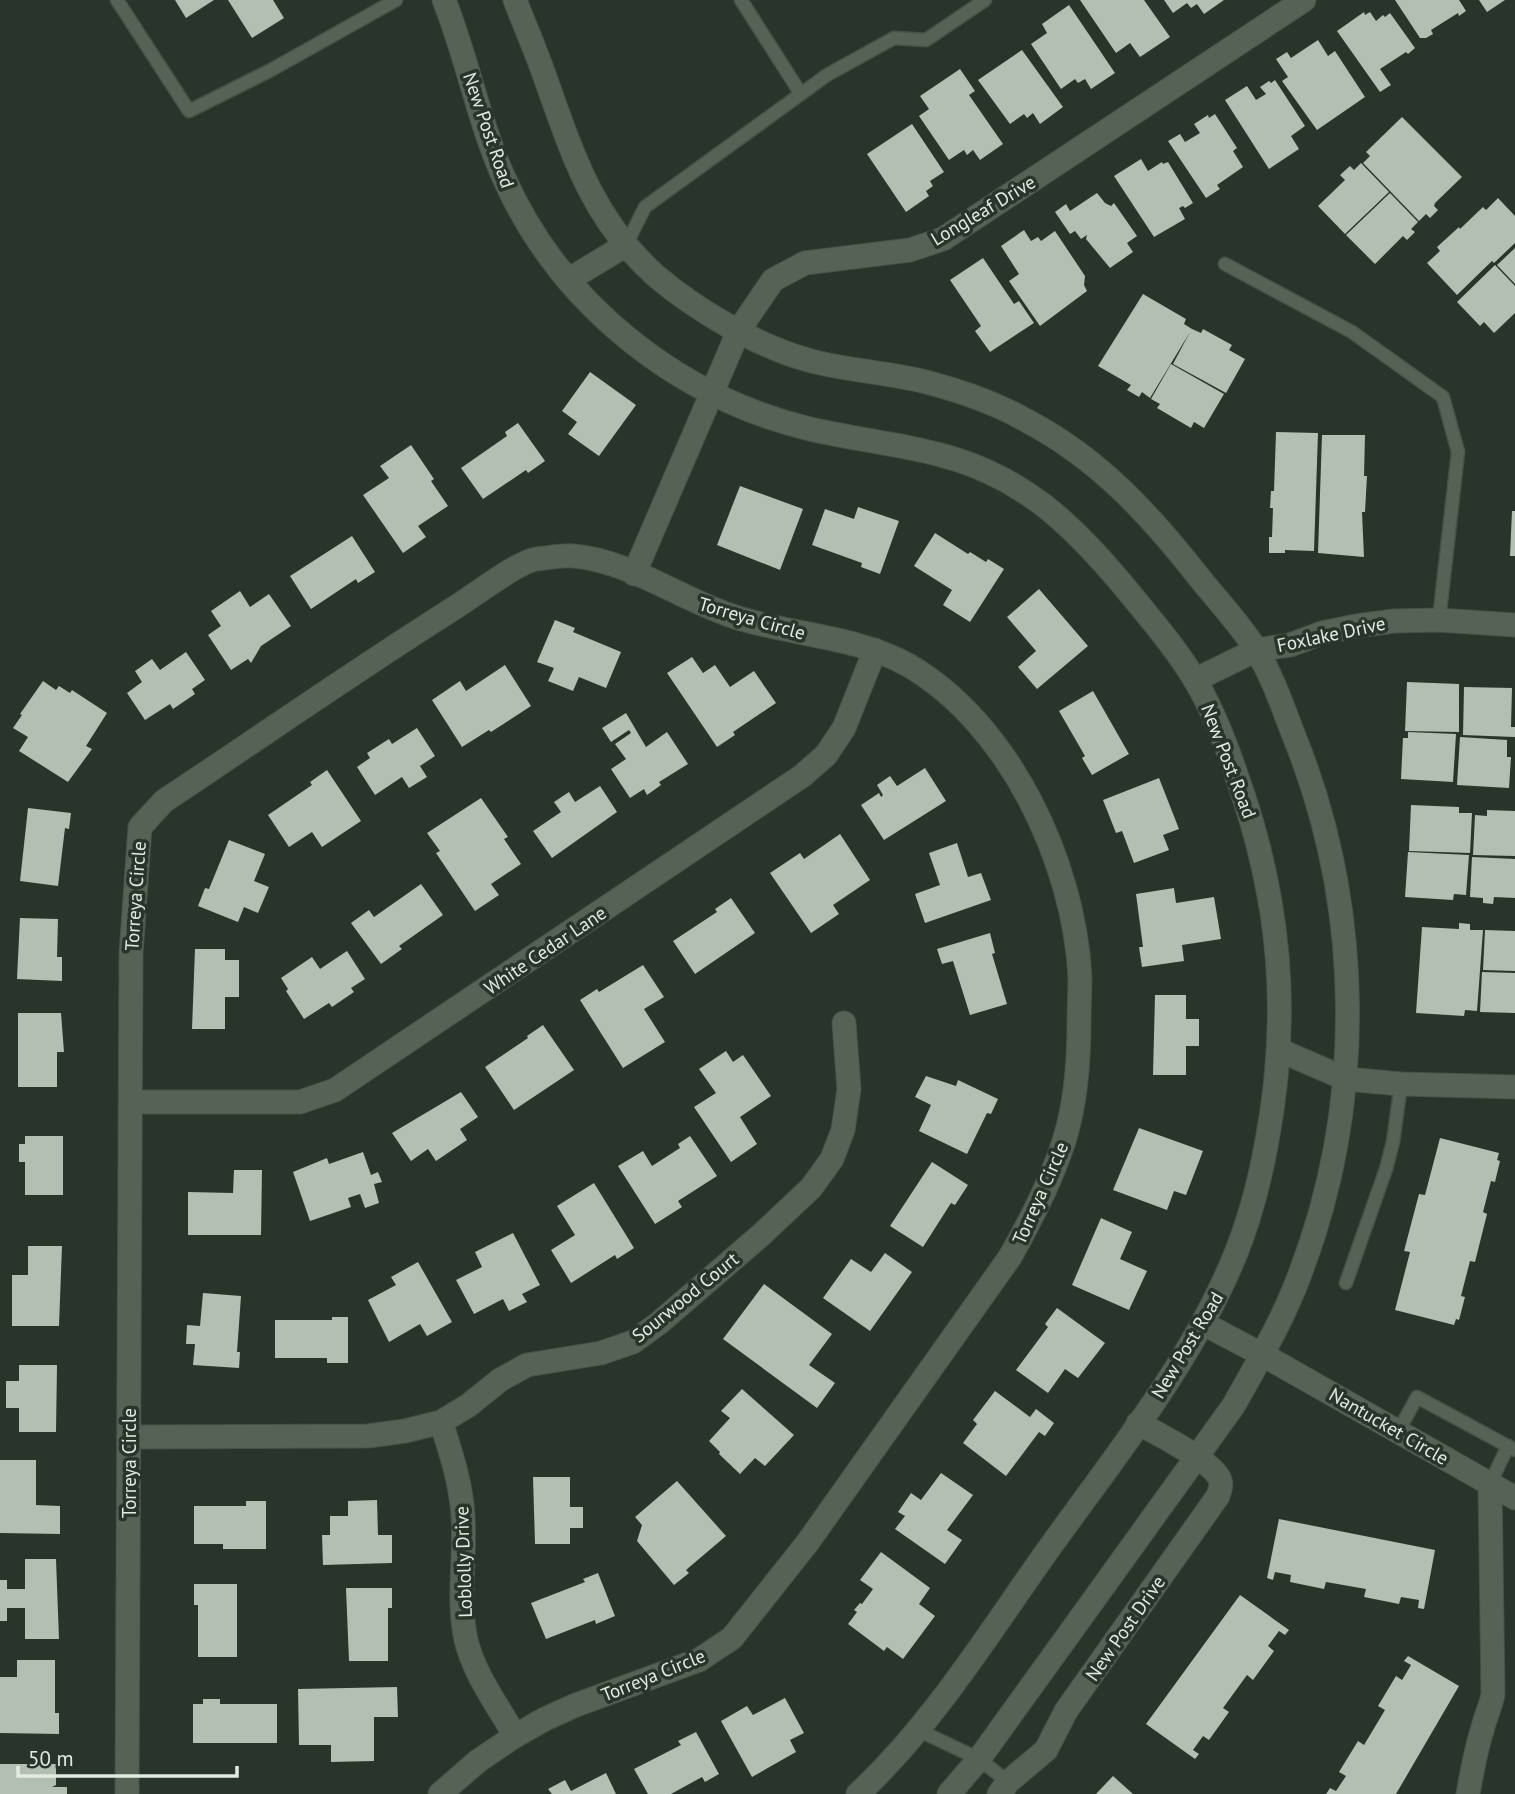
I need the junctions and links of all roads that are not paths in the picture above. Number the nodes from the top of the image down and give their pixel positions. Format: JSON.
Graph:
{"nodes":[{"id":1,"x":117,"y":0,"type":"edge"},
{"id":2,"x":396,"y":0,"type":"edge"},
{"id":3,"x":444,"y":0,"type":"edge"},
{"id":4,"x":515,"y":0,"type":"edge"},
{"id":5,"x":741,"y":0,"type":"edge"},
{"id":6,"x":985,"y":0,"type":"edge"},
{"id":7,"x":1304,"y":0,"type":"edge"},
{"id":8,"x":801,"y":94,"type":"junction"},
{"id":9,"x":626,"y":244,"type":"junction"},
{"id":10,"x":1225,"y":264,"type":"dead end"},
{"id":11,"x":568,"y":280,"type":"junction"},
{"id":12,"x":739,"y":330,"type":"junction"},
{"id":13,"x":711,"y":393,"type":"junction"},
{"id":14,"x":634,"y":574,"type":"junction"},
{"id":15,"x":1439,"y":620,"type":"junction"},
{"id":16,"x":1515,"y":625,"type":"edge"},
{"id":17,"x":875,"y":650,"type":"junction"},
{"id":18,"x":1256,"y":650,"type":"junction"},
{"id":19,"x":1195,"y":680,"type":"junction"},
{"id":20,"x":844,"y":1023,"type":"dead end"},
{"id":21,"x":1279,"y":1050,"type":"junction"},
{"id":22,"x":1346,"y":1079,"type":"junction"},
{"id":23,"x":1401,"y":1084,"type":"junction"},
{"id":24,"x":1515,"y":1087,"type":"edge"},
{"id":25,"x":131,"y":1102,"type":"junction"},
{"id":26,"x":1346,"y":1283,"type":"dead end"},
{"id":27,"x":1204,"y":1324,"type":"junction"},
{"id":28,"x":1263,"y":1354,"type":"junction"},
{"id":29,"x":441,"y":1422,"type":"junction"},
{"id":30,"x":1138,"y":1423,"type":"junction"},
{"id":31,"x":1398,"y":1432,"type":"junction"},
{"id":32,"x":129,"y":1437,"type":"junction"},
{"id":33,"x":1511,"y":1448,"type":"edge"},
{"id":34,"x":1198,"y":1458,"type":"junction"},
{"id":35,"x":1490,"y":1484,"type":"junction"},
{"id":36,"x":1515,"y":1498,"type":"edge"},
{"id":37,"x":918,"y":1730,"type":"junction"},
{"id":38,"x":515,"y":1736,"type":"junction"},
{"id":39,"x":979,"y":1759,"type":"junction"},
{"id":40,"x":1003,"y":1788,"type":"edge"},
{"id":41,"x":127,"y":1794,"type":"edge"},
{"id":42,"x":440,"y":1794,"type":"edge"},
{"id":43,"x":858,"y":1794,"type":"edge"},
{"id":44,"x":949,"y":1794,"type":"edge"},
{"id":45,"x":1468,"y":1794,"type":"edge"}],
"edges":[{"from":1,"to":2,"type":"lane"},
{"from":3,"to":11,"type":"street","name":"New Post Road"},
{"from":4,"to":9,"type":"street"},
{"from":5,"to":8,"type":"lane"},
{"from":6,"to":8,"type":"lane"},
{"from":7,"to":12,"type":"street","name":"Longleaf Drive"},
{"from":8,"to":9,"type":"lane"},
{"from":9,"to":11,"type":"street"},
{"from":9,"to":12,"type":"street"},
{"from":10,"to":15,"type":"lane"},
{"from":11,"to":13,"type":"street","name":"New Post Road"},
{"from":12,"to":13,"type":"street","name":"Longleaf Drive"},
{"from":12,"to":18,"type":"street"},
{"from":13,"to":14,"type":"street","name":"Longleaf Drive"},
{"from":13,"to":19,"type":"street","name":"New Post Road"},
{"from":14,"to":17,"type":"street","name":"Torreya Circle"},
{"from":14,"to":25,"type":"street","name":"Torreya Circle"},
{"from":15,"to":16,"type":"street","name":"Foxlake Drive"},
{"from":15,"to":18,"type":"street","name":"Foxlake Drive"},
{"from":17,"to":25,"type":"street","name":"White Cedar Lane"},
{"from":17,"to":38,"type":"street","name":"Torreya Circle"},
{"from":18,"to":19,"type":"street","name":"Foxlake Drive"},
{"from":18,"to":22,"type":"street"},
{"from":19,"to":21,"type":"street","name":"New Post Road"},
{"from":20,"to":29,"type":"street","name":"Sourwood Court"},
{"from":21,"to":22,"type":"street"},
{"from":21,"to":27,"type":"street","name":"New Post Road"},
{"from":22,"to":23,"type":"street"},
{"from":22,"to":28,"type":"street"},
{"from":23,"to":24,"type":"street"},
{"from":23,"to":26,"type":"lane"},
{"from":25,"to":32,"type":"street","name":"Torreya Circle"},
{"from":27,"to":28,"type":"street","name":"Nantucket Circle"},
{"from":27,"to":30,"type":"street","name":"New Post Road"},
{"from":28,"to":31,"type":"street","name":"Nantucket Circle"},
{"from":28,"to":34,"type":"street"},
{"from":29,"to":32,"type":"street","name":"Sourwood Court"},
{"from":29,"to":38,"type":"street","name":"Loblolly Drive"},
{"from":30,"to":34,"type":"street"},
{"from":30,"to":37,"type":"street","name":"New Post Road"},
{"from":31,"to":33,"type":"lane"},
{"from":31,"to":35,"type":"street","name":"Nantucket Circle"},
{"from":32,"to":41,"type":"street","name":"Torreya Circle"},
{"from":33,"to":35,"type":"lane"},
{"from":34,"to":39,"type":"street"},
{"from":34,"to":40,"type":"street","name":"New Post Drive"},
{"from":35,"to":36,"type":"street","name":"Nantucket Circle"},
{"from":35,"to":45,"type":"street"},
{"from":37,"to":39,"type":"lane"},
{"from":37,"to":43,"type":"street","name":"New Post Road"},
{"from":38,"to":42,"type":"street","name":"Torreya Circle"},
{"from":39,"to":40,"type":"lane"},
{"from":39,"to":44,"type":"street"}]}
